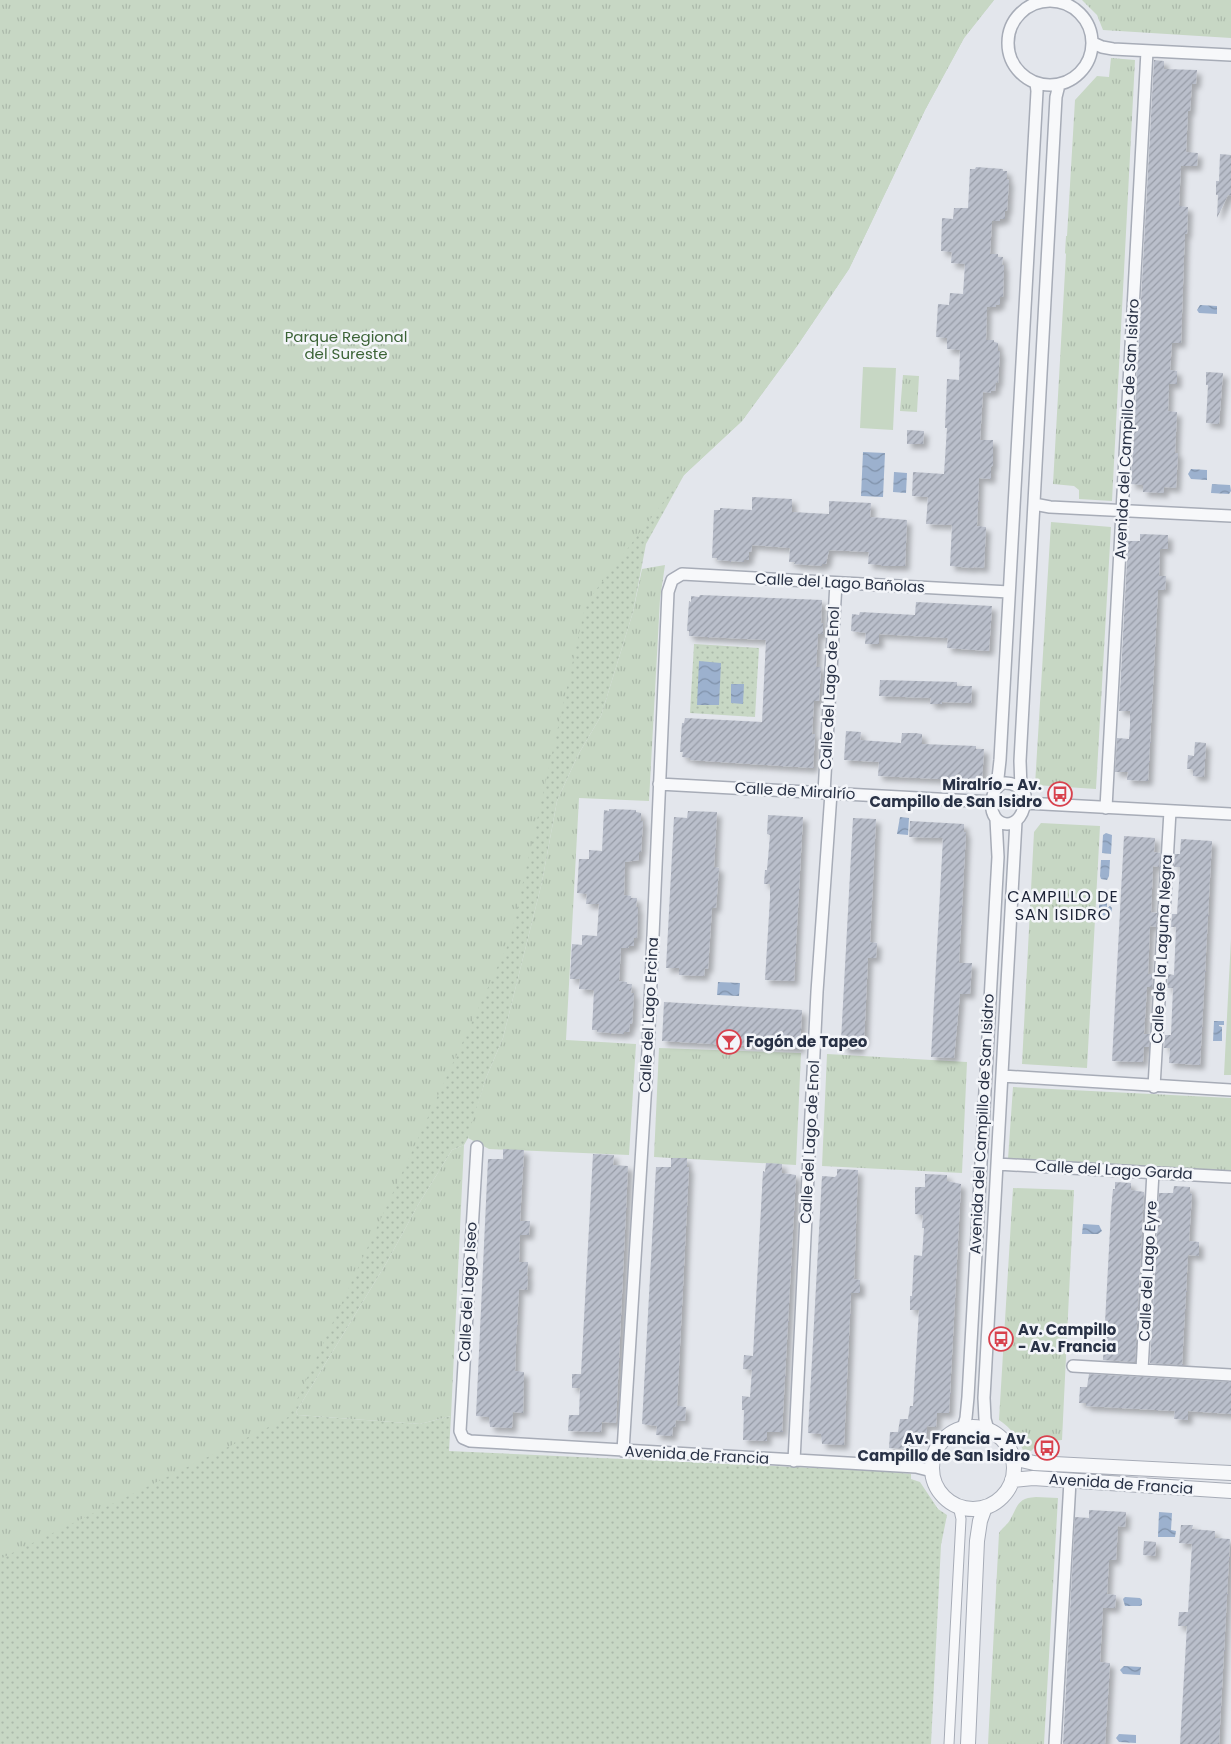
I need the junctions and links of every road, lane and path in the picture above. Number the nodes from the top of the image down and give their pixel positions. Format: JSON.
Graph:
{"nodes":[{"id":1,"x":1093,"y":43,"type":"junction"},
{"id":2,"x":1147,"y":51,"type":"junction"},
{"id":3,"x":1231,"y":55,"type":"edge"},
{"id":4,"x":1036,"y":83,"type":"junction"},
{"id":5,"x":1059,"y":85,"type":"junction"},
{"id":6,"x":1034,"y":504,"type":"junction"},
{"id":7,"x":1122,"y":511,"type":"junction"},
{"id":8,"x":1231,"y":516,"type":"edge"},
{"id":9,"x":672,"y":580,"type":"joint"},
{"id":10,"x":836,"y":583,"type":"junction"},
{"id":11,"x":1009,"y":592,"type":"junction"},
{"id":12,"x":659,"y":784,"type":"junction"},
{"id":13,"x":997,"y":787,"type":"junction"},
{"id":14,"x":1021,"y":790,"type":"junction"},
{"id":15,"x":827,"y":793,"type":"junction"},
{"id":16,"x":992,"y":802,"type":"junction"},
{"id":17,"x":1025,"y":803,"type":"junction"},
{"id":18,"x":1106,"y":808,"type":"junction"},
{"id":19,"x":1170,"y":811,"type":"junction"},
{"id":20,"x":1231,"y":814,"type":"edge"},
{"id":21,"x":996,"y":819,"type":"junction"},
{"id":22,"x":1016,"y":821,"type":"junction"},
{"id":23,"x":1002,"y":1076,"type":"junction"},
{"id":24,"x":1154,"y":1087,"type":"junction"},
{"id":25,"x":1231,"y":1090,"type":"edge"},
{"id":26,"x":477,"y":1147,"type":"dead end"},
{"id":27,"x":997,"y":1164,"type":"junction"},
{"id":28,"x":1153,"y":1172,"type":"junction"},
{"id":29,"x":1231,"y":1177,"type":"edge"},
{"id":30,"x":1073,"y":1366,"type":"dead end"},
{"id":31,"x":1142,"y":1370,"type":"junction"},
{"id":32,"x":1231,"y":1375,"type":"edge"},
{"id":33,"x":963,"y":1428,"type":"junction"},
{"id":34,"x":988,"y":1430,"type":"junction"},
{"id":35,"x":462,"y":1438,"type":"joint"},
{"id":36,"x":623,"y":1451,"type":"junction"},
{"id":37,"x":1012,"y":1457,"type":"junction"},
{"id":38,"x":794,"y":1461,"type":"junction"},
{"id":39,"x":932,"y":1471,"type":"junction"},
{"id":40,"x":1231,"y":1473,"type":"edge"},
{"id":41,"x":1012,"y":1480,"type":"junction"},
{"id":42,"x":1070,"y":1481,"type":"junction"},
{"id":43,"x":1231,"y":1491,"type":"edge"},
{"id":44,"x":958,"y":1506,"type":"junction"},
{"id":45,"x":985,"y":1507,"type":"junction"},
{"id":46,"x":949,"y":1744,"type":"edge"},
{"id":47,"x":968,"y":1744,"type":"edge"},
{"id":48,"x":1055,"y":1744,"type":"edge"}],
"edges":[{"from":1,"to":2,"type":"street"},
{"from":1,"to":4,"type":"street"},
{"from":1,"to":5,"type":"street"},
{"from":2,"to":3,"type":"street"},
{"from":2,"to":7,"type":"street","name":"Avenida del Campillo de San Isidro"},
{"from":4,"to":5,"type":"street"},
{"from":4,"to":11,"type":"street"},
{"from":5,"to":6,"type":"street"},
{"from":6,"to":7,"type":"street"},
{"from":6,"to":14,"type":"street"},
{"from":7,"to":8,"type":"street"},
{"from":7,"to":18,"type":"street","name":"Avenida del Campillo de San Isidro"},
{"from":9,"to":10,"type":"street","name":"Calle del Lago Bañolas"},
{"from":9,"to":12,"type":"street","name":"Calle del Lago Ercina"},
{"from":10,"to":11,"type":"street","name":"Calle del Lago Bañolas"},
{"from":10,"to":15,"type":"street","name":"Calle del Lago de Enol"},
{"from":11,"to":13,"type":"street"},
{"from":12,"to":15,"type":"street","name":"Calle de Miralrío"},
{"from":12,"to":36,"type":"street","name":"Calle del Lago Ercina"},
{"from":13,"to":14,"type":"street"},
{"from":13,"to":16,"type":"street"},
{"from":14,"to":17,"type":"street"},
{"from":15,"to":16,"type":"street","name":"Calle de Miralrío"},
{"from":15,"to":38,"type":"street","name":"Calle del Lago de Enol"},
{"from":16,"to":21,"type":"street"},
{"from":17,"to":18,"type":"street"},
{"from":17,"to":22,"type":"street"},
{"from":18,"to":19,"type":"street"},
{"from":19,"to":20,"type":"street"},
{"from":19,"to":24,"type":"street","name":"Calle de la Laguna Negra"},
{"from":21,"to":22,"type":"street"},
{"from":21,"to":33,"type":"street","name":"Avenida del Campillo de San Isidro"},
{"from":22,"to":23,"type":"street","name":"Avenida del Campillo de San Isidro"},
{"from":23,"to":24,"type":"street"},
{"from":23,"to":27,"type":"street","name":"Avenida del Campillo de San Isidro"},
{"from":24,"to":25,"type":"street"},
{"from":26,"to":35,"type":"street","name":"Calle del Lago Iseo"},
{"from":27,"to":28,"type":"street","name":"Calle del Lago Garda"},
{"from":27,"to":34,"type":"street","name":"Avenida del Campillo de San Isidro"},
{"from":28,"to":29,"type":"street","name":"Calle del Lago Garda"},
{"from":28,"to":31,"type":"street","name":"Calle del Lago Eyre"},
{"from":30,"to":31,"type":"street"},
{"from":31,"to":32,"type":"street"},
{"from":33,"to":34,"type":"street"},
{"from":33,"to":39,"type":"street"},
{"from":34,"to":37,"type":"street"},
{"from":35,"to":36,"type":"street","name":"Avenida de Francia"},
{"from":36,"to":38,"type":"street","name":"Avenida de Francia"},
{"from":37,"to":40,"type":"street","name":"Avenida de Francia"},
{"from":37,"to":41,"type":"street"},
{"from":38,"to":39,"type":"street","name":"Avenida de Francia"},
{"from":39,"to":44,"type":"street"},
{"from":41,"to":42,"type":"street","name":"Avenida de Francia"},
{"from":41,"to":45,"type":"street"},
{"from":42,"to":43,"type":"street","name":"Avenida de Francia"},
{"from":42,"to":48,"type":"street"},
{"from":44,"to":45,"type":"street"},
{"from":44,"to":46,"type":"street"},
{"from":45,"to":47,"type":"street"}]}
